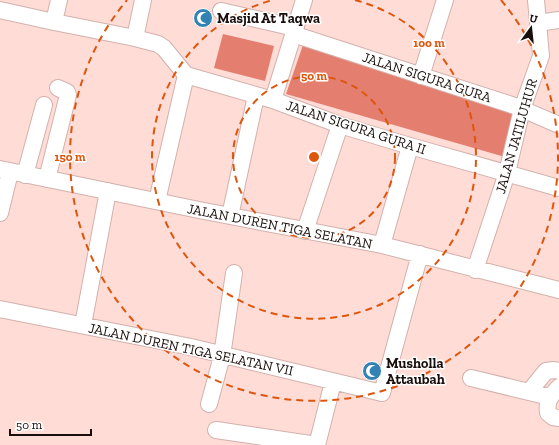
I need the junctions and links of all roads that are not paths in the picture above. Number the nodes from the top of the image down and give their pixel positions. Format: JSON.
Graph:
{"nodes":[{"id":1,"x":59,"y":0,"type":"edge"},
{"id":2,"x":143,"y":0,"type":"edge"},
{"id":3,"x":304,"y":0,"type":"edge"},
{"id":4,"x":445,"y":0,"type":"edge"},
{"id":5,"x":536,"y":0,"type":"edge"},
{"id":6,"x":0,"y":10,"type":"edge"},
{"id":7,"x":221,"y":11,"type":"dead end"},
{"id":8,"x":559,"y":20,"type":"edge"},
{"id":9,"x":54,"y":22,"type":"junction"},
{"id":10,"x":538,"y":23,"type":"junction"},
{"id":11,"x":294,"y":31,"type":"junction"},
{"id":12,"x":135,"y":38,"type":"junction"},
{"id":13,"x":186,"y":75,"type":"junction"},
{"id":14,"x":421,"y":76,"type":"junction"},
{"id":15,"x":58,"y":88,"type":"dead end"},
{"id":16,"x":256,"y":96,"type":"junction"},
{"id":17,"x":273,"y":100,"type":"junction"},
{"id":18,"x":44,"y":105,"type":"dead end"},
{"id":19,"x":522,"y":109,"type":"junction"},
{"id":20,"x":340,"y":125,"type":"junction"},
{"id":21,"x":559,"y":125,"type":"edge"},
{"id":22,"x":410,"y":146,"type":"junction"},
{"id":23,"x":12,"y":172,"type":"edge"},
{"id":24,"x":507,"y":173,"type":"junction"},
{"id":25,"x":47,"y":179,"type":"junction"},
{"id":26,"x":559,"y":188,"type":"edge"},
{"id":27,"x":108,"y":191,"type":"junction"},
{"id":28,"x":157,"y":201,"type":"junction"},
{"id":29,"x":0,"y":213,"type":"edge"},
{"id":30,"x":230,"y":216,"type":"junction"},
{"id":31,"x":305,"y":231,"type":"junction"},
{"id":32,"x":382,"y":245,"type":"junction"},
{"id":33,"x":420,"y":254,"type":"junction"},
{"id":34,"x":475,"y":270,"type":"junction"},
{"id":35,"x":234,"y":273,"type":"dead end"},
{"id":36,"x":559,"y":290,"type":"edge"},
{"id":37,"x":0,"y":309,"type":"edge"},
{"id":38,"x":83,"y":325,"type":"junction"},
{"id":39,"x":222,"y":356,"type":"junction"},
{"id":40,"x":559,"y":371,"type":"edge"},
{"id":41,"x":472,"y":378,"type":"dead end"},
{"id":42,"x":333,"y":382,"type":"junction"},
{"id":43,"x":529,"y":392,"type":"junction"},
{"id":44,"x":554,"y":392,"type":"edge"},
{"id":45,"x":210,"y":404,"type":"dead end"},
{"id":46,"x":559,"y":418,"type":"edge"},
{"id":47,"x":216,"y":430,"type":"dead end"},
{"id":48,"x":317,"y":445,"type":"edge"}],
"edges":[{"from":1,"to":9,"type":"street"},
{"from":2,"to":12,"type":"street"},
{"from":3,"to":11,"type":"street"},
{"from":4,"to":14,"type":"street"},
{"from":5,"to":10,"type":"street","name":"JALAN JATILUHUR"},
{"from":6,"to":9,"type":"street"},
{"from":7,"to":11,"type":"street","name":"JALAN SIGURA GURA"},
{"from":8,"to":10,"type":"street"},
{"from":9,"to":12,"type":"street"},
{"from":10,"to":19,"type":"street","name":"JALAN JATILUHUR"},
{"from":11,"to":14,"type":"street","name":"JALAN SIGURA GURA"},
{"from":11,"to":17,"type":"street"},
{"from":12,"to":13,"type":"street"},
{"from":13,"to":16,"type":"street","name":"JALAN SIGURA GURA II"},
{"from":13,"to":28,"type":"street"},
{"from":14,"to":19,"type":"street","name":"JALAN SIGURA GURA"},
{"from":15,"to":25,"type":"street"},
{"from":16,"to":17,"type":"street","name":"JALAN SIGURA GURA II"},
{"from":16,"to":30,"type":"street"},
{"from":17,"to":20,"type":"street","name":"JALAN SIGURA GURA II"},
{"from":18,"to":23,"type":"street"},
{"from":19,"to":21,"type":"street","name":"JALAN SIGURA GURA"},
{"from":19,"to":24,"type":"street","name":"JALAN JATILUHUR"},
{"from":20,"to":22,"type":"street","name":"JALAN SIGURA GURA II"},
{"from":20,"to":31,"type":"street"},
{"from":22,"to":24,"type":"street","name":"JALAN SIGURA GURA II"},
{"from":22,"to":32,"type":"street"},
{"from":23,"to":25,"type":"street","name":"JALAN DUREN TIGA SELATAN"},
{"from":23,"to":29,"type":"street"},
{"from":24,"to":26,"type":"street","name":"JALAN SIGURA GURA II"},
{"from":24,"to":34,"type":"street","name":"JALAN JATILUHUR"},
{"from":25,"to":27,"type":"street","name":"JALAN DUREN TIGA SELATAN"},
{"from":27,"to":28,"type":"street","name":"JALAN DUREN TIGA SELATAN"},
{"from":27,"to":38,"type":"street"},
{"from":28,"to":30,"type":"street","name":"JALAN DUREN TIGA SELATAN"},
{"from":30,"to":31,"type":"street","name":"JALAN DUREN TIGA SELATAN"},
{"from":31,"to":32,"type":"street","name":"JALAN DUREN TIGA SELATAN"},
{"from":32,"to":33,"type":"street","name":"JALAN DUREN TIGA SELATAN"},
{"from":33,"to":34,"type":"street","name":"JALAN DUREN TIGA SELATAN"},
{"from":33,"to":42,"type":"street","name":"JALAN DUREN TIGA SELATAN VII"},
{"from":34,"to":36,"type":"street","name":"JALAN DUREN TIGA SELATAN"},
{"from":35,"to":39,"type":"street"},
{"from":37,"to":38,"type":"street","name":"JALAN DUREN TIGA SELATAN VII"},
{"from":38,"to":39,"type":"street","name":"JALAN DUREN TIGA SELATAN VII"},
{"from":39,"to":42,"type":"street","name":"JALAN DUREN TIGA SELATAN VII"},
{"from":39,"to":45,"type":"street"},
{"from":40,"to":43,"type":"street"},
{"from":41,"to":43,"type":"street"},
{"from":42,"to":48,"type":"street"},
{"from":43,"to":44,"type":"street"},
{"from":44,"to":46,"type":"street"},
{"from":47,"to":48,"type":"street"}]}
